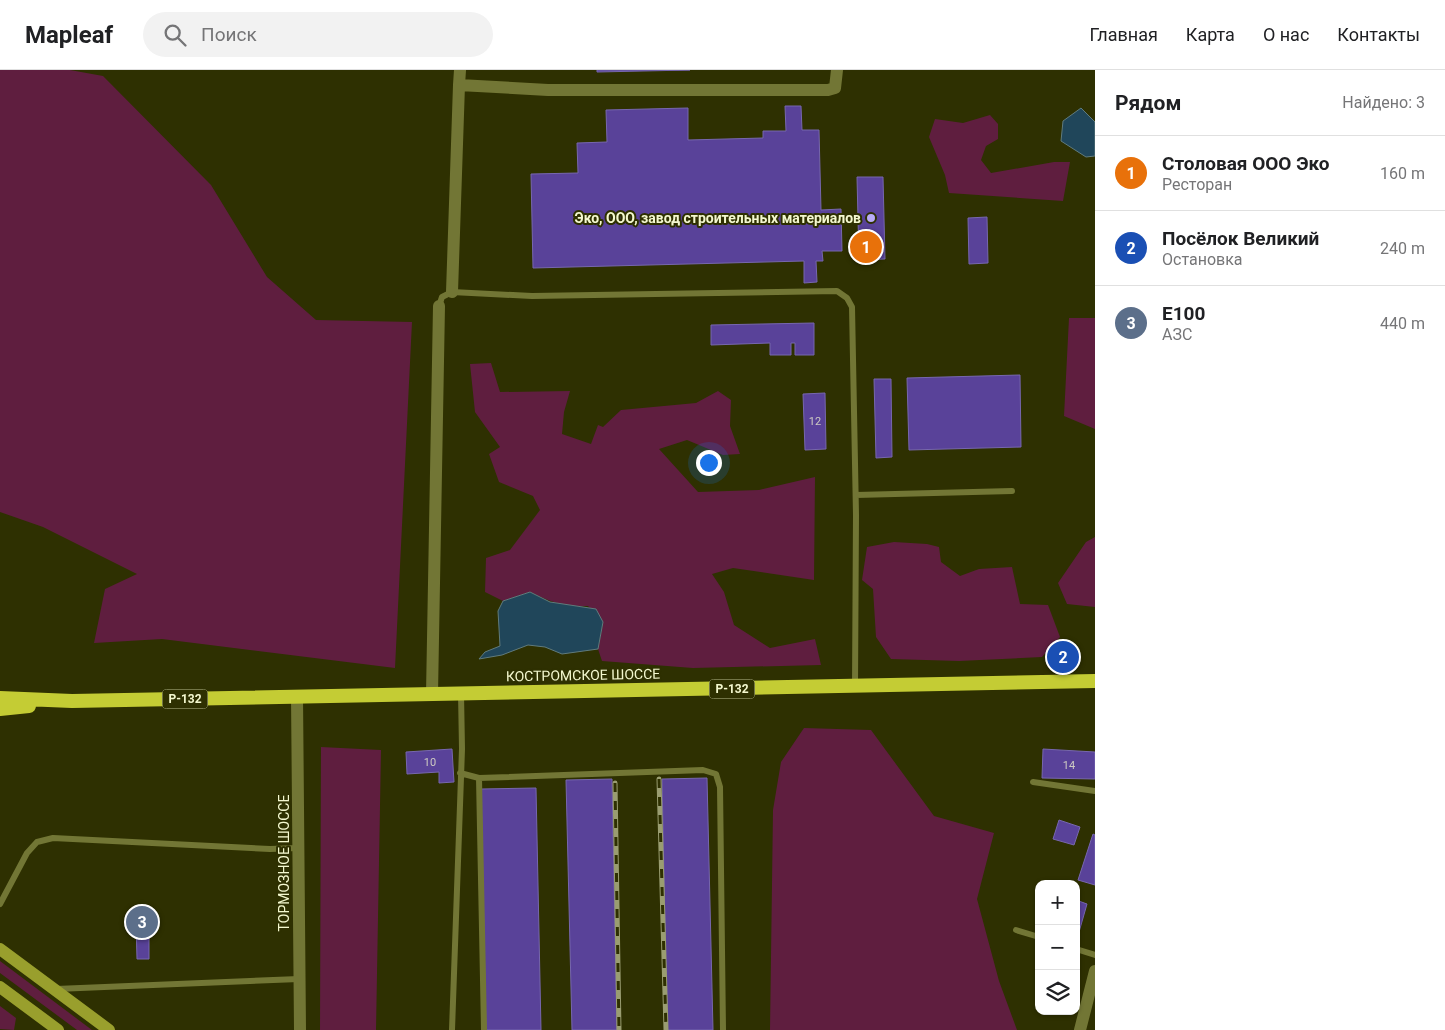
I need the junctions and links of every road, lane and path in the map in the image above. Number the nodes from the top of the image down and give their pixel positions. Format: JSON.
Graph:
{"nodes":[{"id":1,"x":460,"y":70,"type":"edge"},
{"id":2,"x":837,"y":70,"type":"edge"},
{"id":3,"x":459,"y":85,"type":"junction"},
{"id":4,"x":452,"y":292,"type":"junction"},
{"id":5,"x":439,"y":306,"type":"joint"},
{"id":6,"x":1012,"y":491,"type":"dead end"},
{"id":7,"x":856,"y":495,"type":"junction"},
{"id":8,"x":1095,"y":681,"type":"edge"},
{"id":9,"x":855,"y":687,"type":"junction"},
{"id":10,"x":461,"y":693,"type":"junction"},
{"id":11,"x":432,"y":694,"type":"junction"},
{"id":12,"x":297,"y":696,"type":"junction"},
{"id":13,"x":0,"y":698,"type":"edge"},
{"id":14,"x":72,"y":701,"type":"junction"},
{"id":15,"x":0,"y":709,"type":"edge"},
{"id":16,"x":460,"y":773,"type":"junction"},
{"id":17,"x":478,"y":778,"type":"junction"},
{"id":18,"x":1033,"y":782,"type":"dead end"},
{"id":19,"x":1095,"y":791,"type":"edge"},
{"id":20,"x":298,"y":848,"type":"junction"},
{"id":21,"x":0,"y":904,"type":"edge"},
{"id":22,"x":1016,"y":930,"type":"dead end"},
{"id":23,"x":1035,"y":936,"type":"edge"},
{"id":24,"x":0,"y":948,"type":"edge"},
{"id":25,"x":1080,"y":950,"type":"edge"},
{"id":26,"x":1095,"y":955,"type":"edge"},
{"id":27,"x":1095,"y":971,"type":"edge"},
{"id":28,"x":300,"y":979,"type":"junction"},
{"id":29,"x":0,"y":988,"type":"edge"},
{"id":30,"x":54,"y":989,"type":"junction"},
{"id":31,"x":58,"y":1030,"type":"edge"},
{"id":32,"x":109,"y":1030,"type":"edge"},
{"id":33,"x":300,"y":1030,"type":"edge"},
{"id":34,"x":452,"y":1030,"type":"edge"},
{"id":35,"x":484,"y":1030,"type":"edge"},
{"id":36,"x":723,"y":1030,"type":"edge"},
{"id":37,"x":1080,"y":1030,"type":"edge"}],
"edges":[{"from":1,"to":3,"type":"street"},
{"from":2,"to":3,"type":"street"},
{"from":3,"to":4,"type":"street"},
{"from":4,"to":5,"type":"lane"},
{"from":4,"to":7,"type":"lane"},
{"from":5,"to":11,"type":"street"},
{"from":6,"to":7,"type":"lane"},
{"from":7,"to":9,"type":"lane"},
{"from":8,"to":9,"type":"highway","name":"КОСТРОМСКОЕ ШОССЕ","number":"Р-132"},
{"from":9,"to":10,"type":"highway","name":"КОСТРОМСКОЕ ШОССЕ","number":"Р-132"},
{"from":10,"to":11,"type":"highway","name":"КОСТРОМСКОЕ ШОССЕ","number":"Р-132"},
{"from":10,"to":16,"type":"lane"},
{"from":11,"to":12,"type":"highway","name":"КОСТРОМСКОЕ ШОССЕ","number":"Р-132"},
{"from":12,"to":14,"type":"highway","name":"КОСТРОМСКОЕ ШОССЕ","number":"Р-132"},
{"from":12,"to":20,"type":"street","name":"ТОРМОЗНОЕ ШОССЕ"},
{"from":13,"to":14,"type":"highway","number":"Р-132"},
{"from":14,"to":15,"type":"highway","number":"Р-132"},
{"from":16,"to":17,"type":"lane"},
{"from":16,"to":34,"type":"lane"},
{"from":17,"to":35,"type":"lane"},
{"from":17,"to":36,"type":"lane"},
{"from":18,"to":19,"type":"lane"},
{"from":20,"to":21,"type":"lane"},
{"from":20,"to":28,"type":"street","name":"ТОРМОЗНОЕ ШОССЕ"},
{"from":22,"to":23,"type":"lane"},
{"from":24,"to":30,"type":"main road"},
{"from":25,"to":26,"type":"lane"},
{"from":27,"to":37,"type":"street"},
{"from":28,"to":30,"type":"lane"},
{"from":28,"to":33,"type":"street","name":"ТОРМОЗНОЕ ШОССЕ"},
{"from":29,"to":31,"type":"main road"},
{"from":30,"to":32,"type":"main road"}]}
